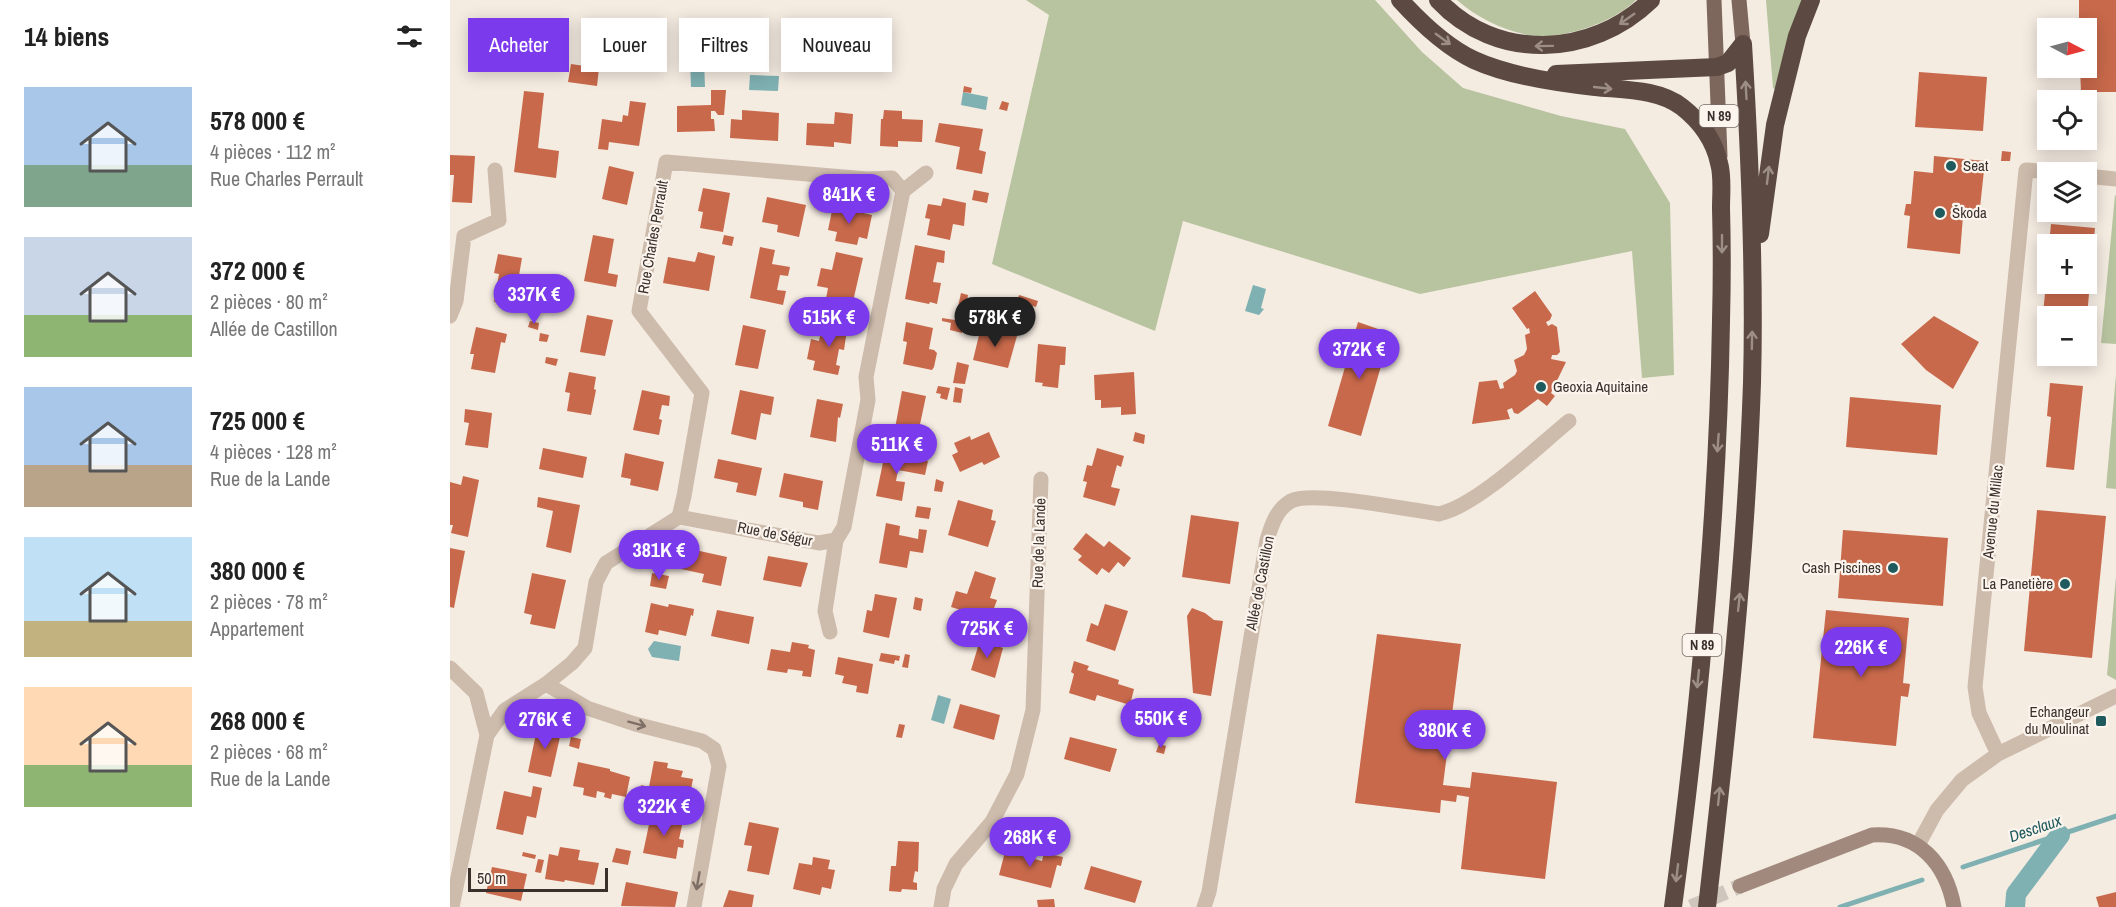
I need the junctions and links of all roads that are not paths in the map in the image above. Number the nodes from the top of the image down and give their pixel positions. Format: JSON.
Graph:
{"nodes":[{"id":1,"x":1400,"y":0,"type":"edge"},
{"id":2,"x":1438,"y":0,"type":"edge"},
{"id":3,"x":1651,"y":0,"type":"edge"},
{"id":4,"x":1714,"y":0,"type":"edge"},
{"id":5,"x":1739,"y":0,"type":"edge"},
{"id":6,"x":1811,"y":0,"type":"edge"},
{"id":7,"x":1743,"y":44,"type":"junction"},
{"id":8,"x":1717,"y":67,"type":"junction"},
{"id":9,"x":1524,"y":75,"type":"junction"},
{"id":10,"x":1720,"y":164,"type":"junction"},
{"id":11,"x":495,"y":170,"type":"dead end"},
{"id":12,"x":2037,"y":171,"type":"edge"},
{"id":13,"x":926,"y":173,"type":"dead end"},
{"id":14,"x":2097,"y":177,"type":"edge"},
{"id":15,"x":2116,"y":178,"type":"edge"},
{"id":16,"x":903,"y":191,"type":"junction"},
{"id":17,"x":1753,"y":296,"type":"junction"},
{"id":18,"x":450,"y":316,"type":"edge"},
{"id":19,"x":1569,"y":421,"type":"dead end"},
{"id":20,"x":1041,"y":478,"type":"dead end"},
{"id":21,"x":678,"y":517,"type":"junction"},
{"id":22,"x":836,"y":540,"type":"junction"},
{"id":23,"x":830,"y":632,"type":"dead end"},
{"id":24,"x":450,"y":668,"type":"edge"},
{"id":25,"x":546,"y":684,"type":"junction"},
{"id":26,"x":2116,"y":696,"type":"edge"},
{"id":27,"x":487,"y":735,"type":"junction"},
{"id":28,"x":1998,"y":754,"type":"junction"},
{"id":29,"x":1918,"y":844,"type":"junction"},
{"id":30,"x":1713,"y":855,"type":"junction"},
{"id":31,"x":1740,"y":886,"type":"tunnel mouth"},
{"id":32,"x":453,"y":893,"type":"edge"},
{"id":33,"x":1673,"y":906,"type":"edge"},
{"id":34,"x":452,"y":907,"type":"edge"},
{"id":35,"x":694,"y":907,"type":"edge"},
{"id":36,"x":941,"y":907,"type":"edge"},
{"id":37,"x":1204,"y":907,"type":"edge"},
{"id":38,"x":1707,"y":907,"type":"edge"},
{"id":39,"x":1718,"y":907,"type":"edge"},
{"id":40,"x":1954,"y":907,"type":"edge"}],
"edges":[{"from":1,"to":9,"type":"highway","one_way":true},
{"from":3,"to":2,"type":"highway","one_way":true},
{"from":4,"to":8,"type":"main road","number":"N 89"},
{"from":5,"to":7,"type":"main road","number":"N 89"},
{"from":17,"to":6,"type":"highway","one_way":true},
{"from":7,"to":8,"type":"highway"},
{"from":17,"to":7,"type":"highway","number":"N 89","one_way":true},
{"from":8,"to":9,"type":"highway"},
{"from":8,"to":10,"type":"main road","number":"N 89"},
{"from":9,"to":10,"type":"highway","one_way":true},
{"from":10,"to":33,"type":"highway","number":"N 89","one_way":true},
{"from":11,"to":18,"type":"street"},
{"from":12,"to":28,"type":"street","name":"Avenue du Millac"},
{"from":13,"to":16,"type":"street"},
{"from":14,"to":15,"type":"street"},
{"from":16,"to":21,"type":"street","name":"Rue Charles Perrault"},
{"from":16,"to":22,"type":"street"},
{"from":30,"to":17,"type":"highway","number":"N 89","one_way":true},
{"from":19,"to":37,"type":"street","name":"Allée de Castillon"},
{"from":20,"to":36,"type":"street","name":"Rue de la Lande"},
{"from":21,"to":22,"type":"street","name":"Rue de Ségur"},
{"from":21,"to":25,"type":"street"},
{"from":22,"to":23,"type":"street"},
{"from":24,"to":27,"type":"street"},
{"from":25,"to":27,"type":"street"},
{"from":25,"to":35,"type":"street","one_way":true},
{"from":26,"to":28,"type":"street"},
{"from":27,"to":32,"type":"street"},
{"from":28,"to":29,"type":"street"},
{"from":29,"to":31,"type":"street"},
{"from":29,"to":40,"type":"street"},
{"from":30,"to":38,"type":"highway","number":"N 89"},
{"from":30,"to":39,"type":"highway"},
{"from":32,"to":34,"type":"street"}]}
